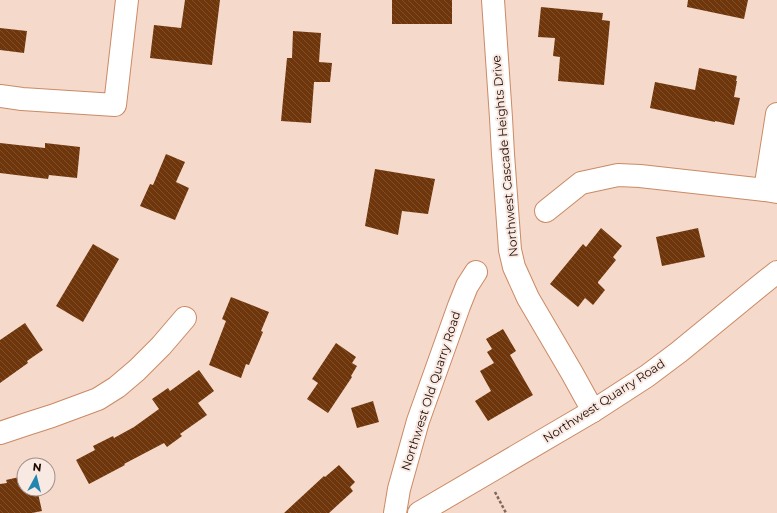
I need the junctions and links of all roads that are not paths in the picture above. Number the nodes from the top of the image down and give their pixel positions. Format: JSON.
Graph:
{"nodes":[{"id":1,"x":127,"y":0,"type":"edge"},
{"id":2,"x":493,"y":0,"type":"edge"},
{"id":3,"x":0,"y":96,"type":"edge"},
{"id":4,"x":777,"y":114,"type":"edge"},
{"id":5,"x":771,"y":191,"type":"edge"},
{"id":6,"x":546,"y":211,"type":"dead end"},
{"id":7,"x":476,"y":272,"type":"dead end"},
{"id":8,"x":777,"y":272,"type":"edge"},
{"id":9,"x":185,"y":318,"type":"dead end"},
{"id":10,"x":593,"y":411,"type":"junction"},
{"id":11,"x":0,"y":433,"type":"edge"},
{"id":12,"x":395,"y":513,"type":"edge"},
{"id":13,"x":419,"y":513,"type":"edge"}],
"edges":[{"from":1,"to":3,"type":"street"},
{"from":2,"to":10,"type":"street","name":"Northwest Cascade Heights Drive"},
{"from":4,"to":5,"type":"street"},
{"from":5,"to":6,"type":"street"},
{"from":7,"to":12,"type":"street","name":"Northwest Old Quarry Road"},
{"from":8,"to":10,"type":"street","name":"Northwest Quarry Road"},
{"from":9,"to":11,"type":"street"},
{"from":10,"to":13,"type":"street","name":"Northwest Quarry Road"}]}
